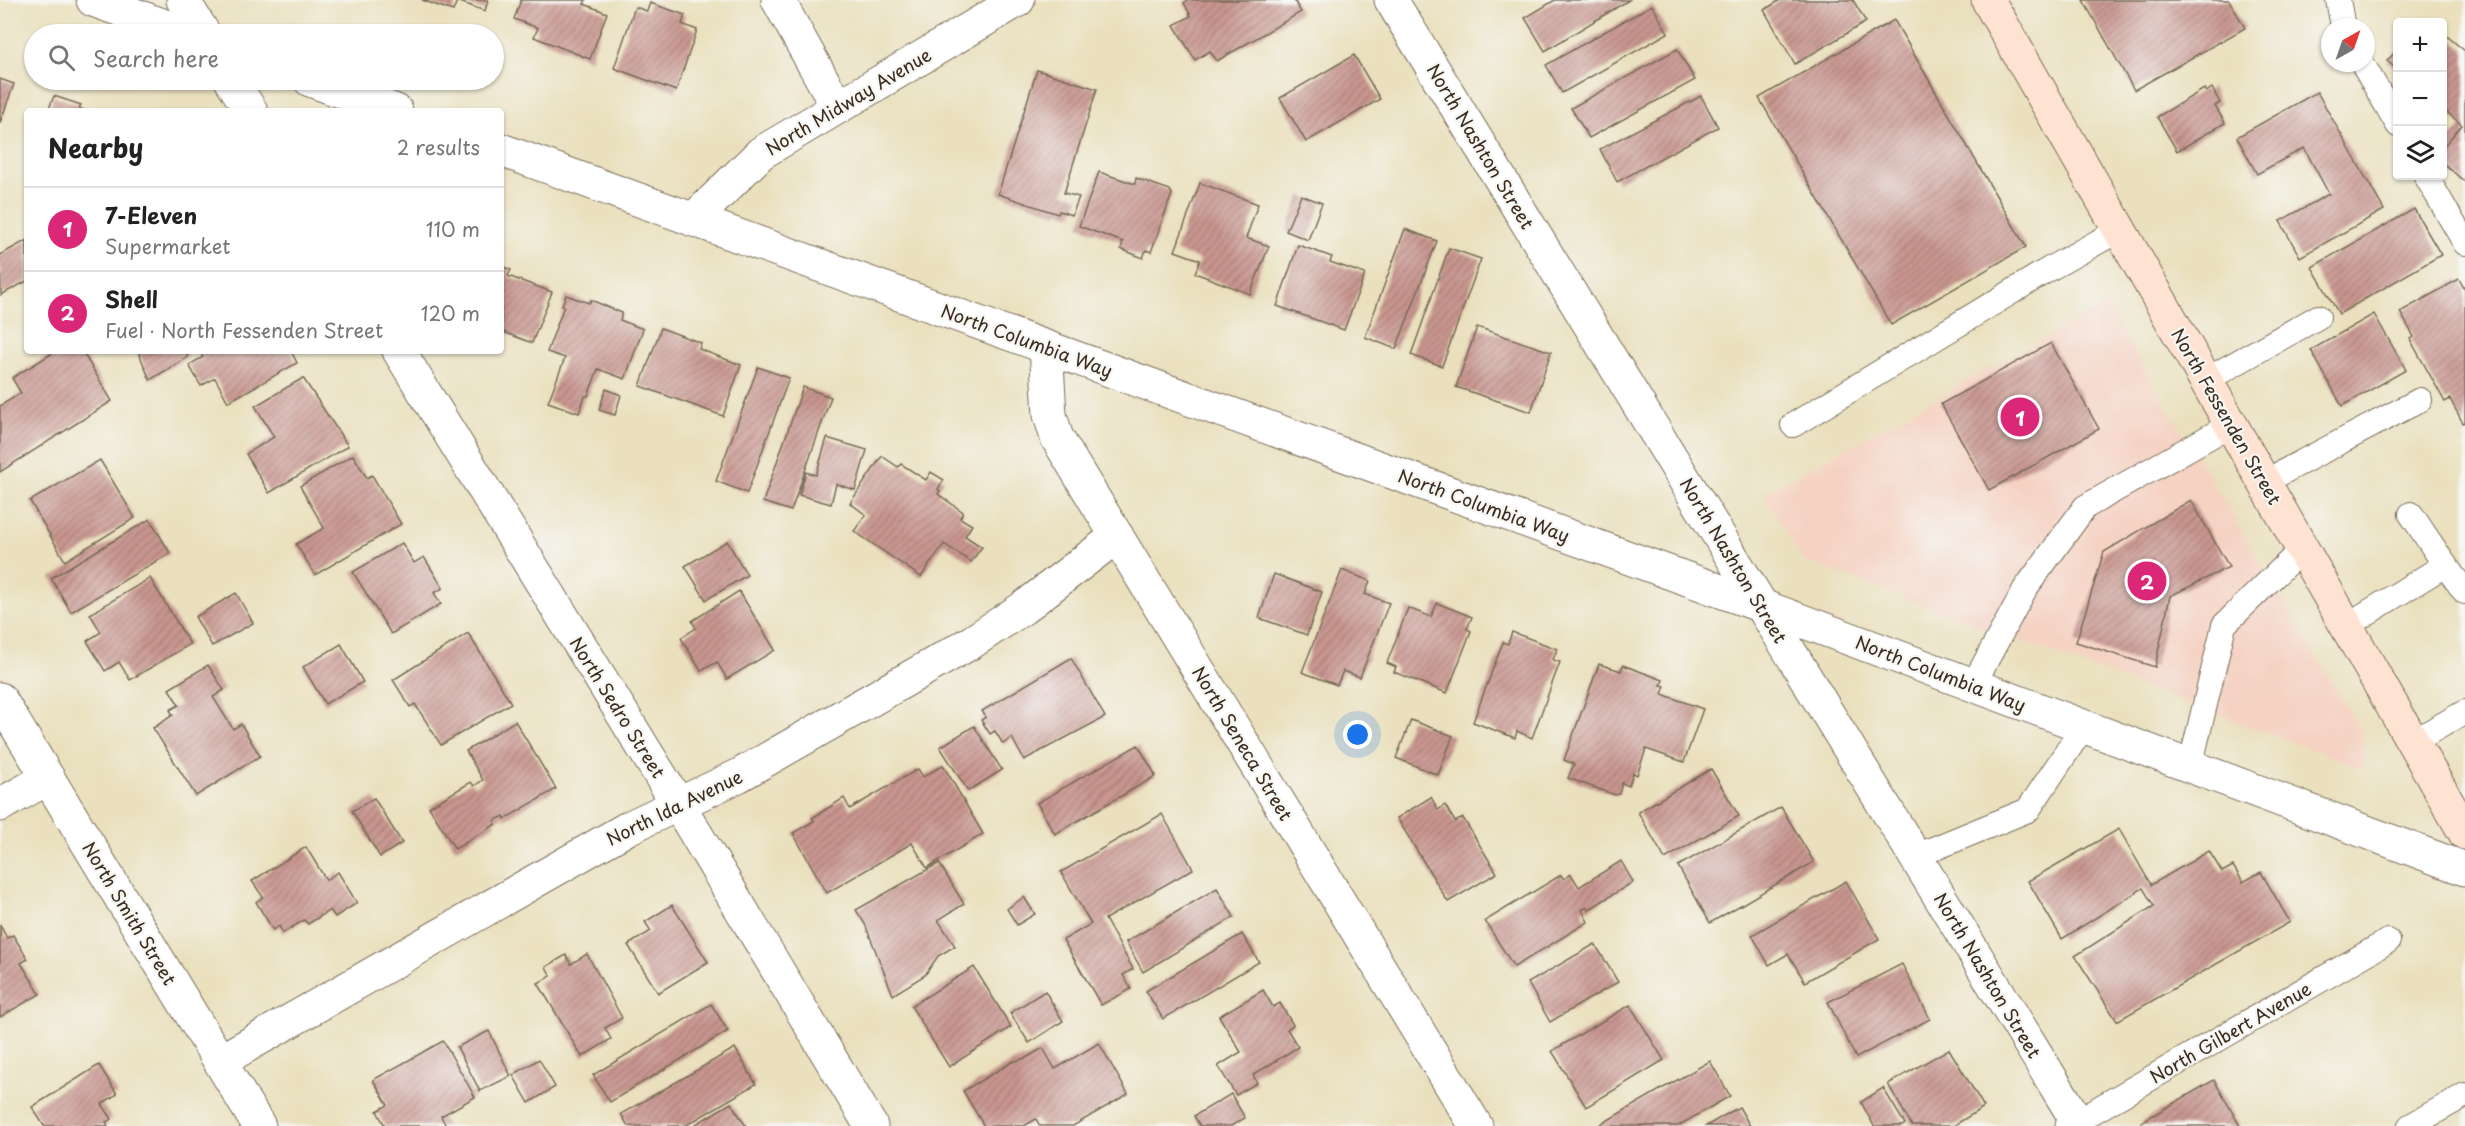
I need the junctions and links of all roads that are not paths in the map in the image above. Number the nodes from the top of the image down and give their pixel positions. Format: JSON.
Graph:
{"nodes":[{"id":1,"x":93,"y":0,"type":"edge"},
{"id":2,"x":183,"y":0,"type":"edge"},
{"id":3,"x":778,"y":0,"type":"edge"},
{"id":4,"x":1018,"y":0,"type":"edge"},
{"id":5,"x":1391,"y":0,"type":"edge"},
{"id":6,"x":1988,"y":0,"type":"edge"},
{"id":7,"x":2338,"y":0,"type":"edge"},
{"id":8,"x":2341,"y":18,"type":"edge"},
{"id":9,"x":160,"y":24,"type":"edge"},
{"id":10,"x":198,"y":24,"type":"edge"},
{"id":11,"x":2367,"y":72,"type":"edge"},
{"id":12,"x":237,"y":90,"type":"edge"},
{"id":13,"x":338,"y":90,"type":"edge"},
{"id":14,"x":837,"y":106,"type":"junction"},
{"id":15,"x":249,"y":108,"type":"edge"},
{"id":16,"x":388,"y":108,"type":"edge"},
{"id":17,"x":2393,"y":118,"type":"edge"},
{"id":18,"x":504,"y":151,"type":"edge"},
{"id":19,"x":2428,"y":180,"type":"edge"},
{"id":20,"x":693,"y":220,"type":"junction"},
{"id":21,"x":2121,"y":229,"type":"junction"},
{"id":22,"x":2465,"y":243,"type":"edge"},
{"id":23,"x":2318,"y":317,"type":"dead end"},
{"id":24,"x":1046,"y":347,"type":"junction"},
{"id":25,"x":401,"y":354,"type":"edge"},
{"id":26,"x":2206,"y":380,"type":"junction"},
{"id":27,"x":2420,"y":400,"type":"dead end"},
{"id":28,"x":2232,"y":424,"type":"junction"},
{"id":29,"x":1793,"y":425,"type":"dead end"},
{"id":30,"x":2264,"y":482,"type":"junction"},
{"id":31,"x":2411,"y":514,"type":"dead end"},
{"id":32,"x":1117,"y":536,"type":"junction"},
{"id":33,"x":2302,"y":549,"type":"junction"},
{"id":34,"x":2445,"y":565,"type":"junction"},
{"id":35,"x":2465,"y":592,"type":"edge"},
{"id":36,"x":1762,"y":606,"type":"junction"},
{"id":37,"x":2346,"y":626,"type":"junction"},
{"id":38,"x":1973,"y":685,"type":"junction"},
{"id":39,"x":0,"y":699,"type":"edge"},
{"id":40,"x":2465,"y":712,"type":"edge"},
{"id":41,"x":2084,"y":726,"type":"junction"},
{"id":42,"x":2412,"y":742,"type":"junction"},
{"id":43,"x":2190,"y":767,"type":"junction"},
{"id":44,"x":48,"y":778,"type":"junction"},
{"id":45,"x":678,"y":804,"type":"junction"},
{"id":46,"x":0,"y":805,"type":"edge"},
{"id":47,"x":2465,"y":832,"type":"edge"},
{"id":48,"x":1916,"y":856,"type":"junction"},
{"id":49,"x":2465,"y":869,"type":"edge"},
{"id":50,"x":2388,"y":941,"type":"dead end"},
{"id":51,"x":220,"y":1061,"type":"junction"},
{"id":52,"x":2465,"y":1095,"type":"edge"},
{"id":53,"x":2075,"y":1124,"type":"edge"},
{"id":54,"x":259,"y":1126,"type":"edge"},
{"id":55,"x":871,"y":1126,"type":"edge"},
{"id":56,"x":1476,"y":1126,"type":"edge"},
{"id":57,"x":2410,"y":1126,"type":"edge"}],
"edges":[{"from":1,"to":9,"type":"street"},
{"from":2,"to":10,"type":"street"},
{"from":3,"to":14,"type":"street"},
{"from":4,"to":14,"type":"street","name":"North Midway Avenue"},
{"from":5,"to":36,"type":"street","name":"North Nashton Street"},
{"from":6,"to":21,"type":"main road","name":"North Fessenden Street"},
{"from":7,"to":8,"type":"lane"},
{"from":11,"to":17,"type":"lane"},
{"from":12,"to":15,"type":"street"},
{"from":13,"to":16,"type":"street"},
{"from":14,"to":20,"type":"street","name":"North Midway Avenue"},
{"from":18,"to":20,"type":"street","name":"North Columbia Way"},
{"from":19,"to":22,"type":"lane"},
{"from":20,"to":24,"type":"street","name":"North Columbia Way"},
{"from":21,"to":26,"type":"main road","name":"North Fessenden Street"},
{"from":21,"to":29,"type":"lane"},
{"from":23,"to":26,"type":"lane"},
{"from":24,"to":32,"type":"street","name":"North Seneca Street"},
{"from":24,"to":36,"type":"street","name":"North Columbia Way"},
{"from":25,"to":45,"type":"street","name":"North Sedro Street"},
{"from":26,"to":28,"type":"main road","name":"North Fessenden Street"},
{"from":27,"to":30,"type":"lane"},
{"from":28,"to":30,"type":"main road","name":"North Fessenden Street"},
{"from":28,"to":38,"type":"lane"},
{"from":30,"to":33,"type":"main road","name":"North Fessenden Street"},
{"from":31,"to":34,"type":"lane"},
{"from":32,"to":45,"type":"street","name":"North Ida Avenue"},
{"from":32,"to":56,"type":"street","name":"North Seneca Street"},
{"from":33,"to":37,"type":"main road","name":"North Fessenden Street"},
{"from":33,"to":43,"type":"lane"},
{"from":34,"to":35,"type":"lane"},
{"from":34,"to":37,"type":"lane"},
{"from":36,"to":38,"type":"street","name":"North Columbia Way"},
{"from":36,"to":48,"type":"street","name":"North Nashton Street"},
{"from":37,"to":42,"type":"main road","name":"North Fessenden Street"},
{"from":38,"to":41,"type":"street","name":"North Columbia Way"},
{"from":39,"to":44,"type":"street","name":"North Smith Street"},
{"from":40,"to":42,"type":"lane"},
{"from":41,"to":43,"type":"street","name":"North Columbia Way"},
{"from":41,"to":48,"type":"lane"},
{"from":42,"to":47,"type":"main road","name":"North Fessenden Street"},
{"from":43,"to":49,"type":"street","name":"North Columbia Way"},
{"from":44,"to":46,"type":"street"},
{"from":44,"to":51,"type":"street","name":"North Smith Street"},
{"from":45,"to":51,"type":"street","name":"North Ida Avenue"},
{"from":45,"to":55,"type":"street","name":"North Sedro Street"},
{"from":48,"to":53,"type":"street","name":"North Nashton Street"},
{"from":50,"to":53,"type":"lane","name":"North Gilbert Avenue"},
{"from":51,"to":54,"type":"street","name":"North Smith Street"},
{"from":52,"to":57,"type":"lane"}]}
